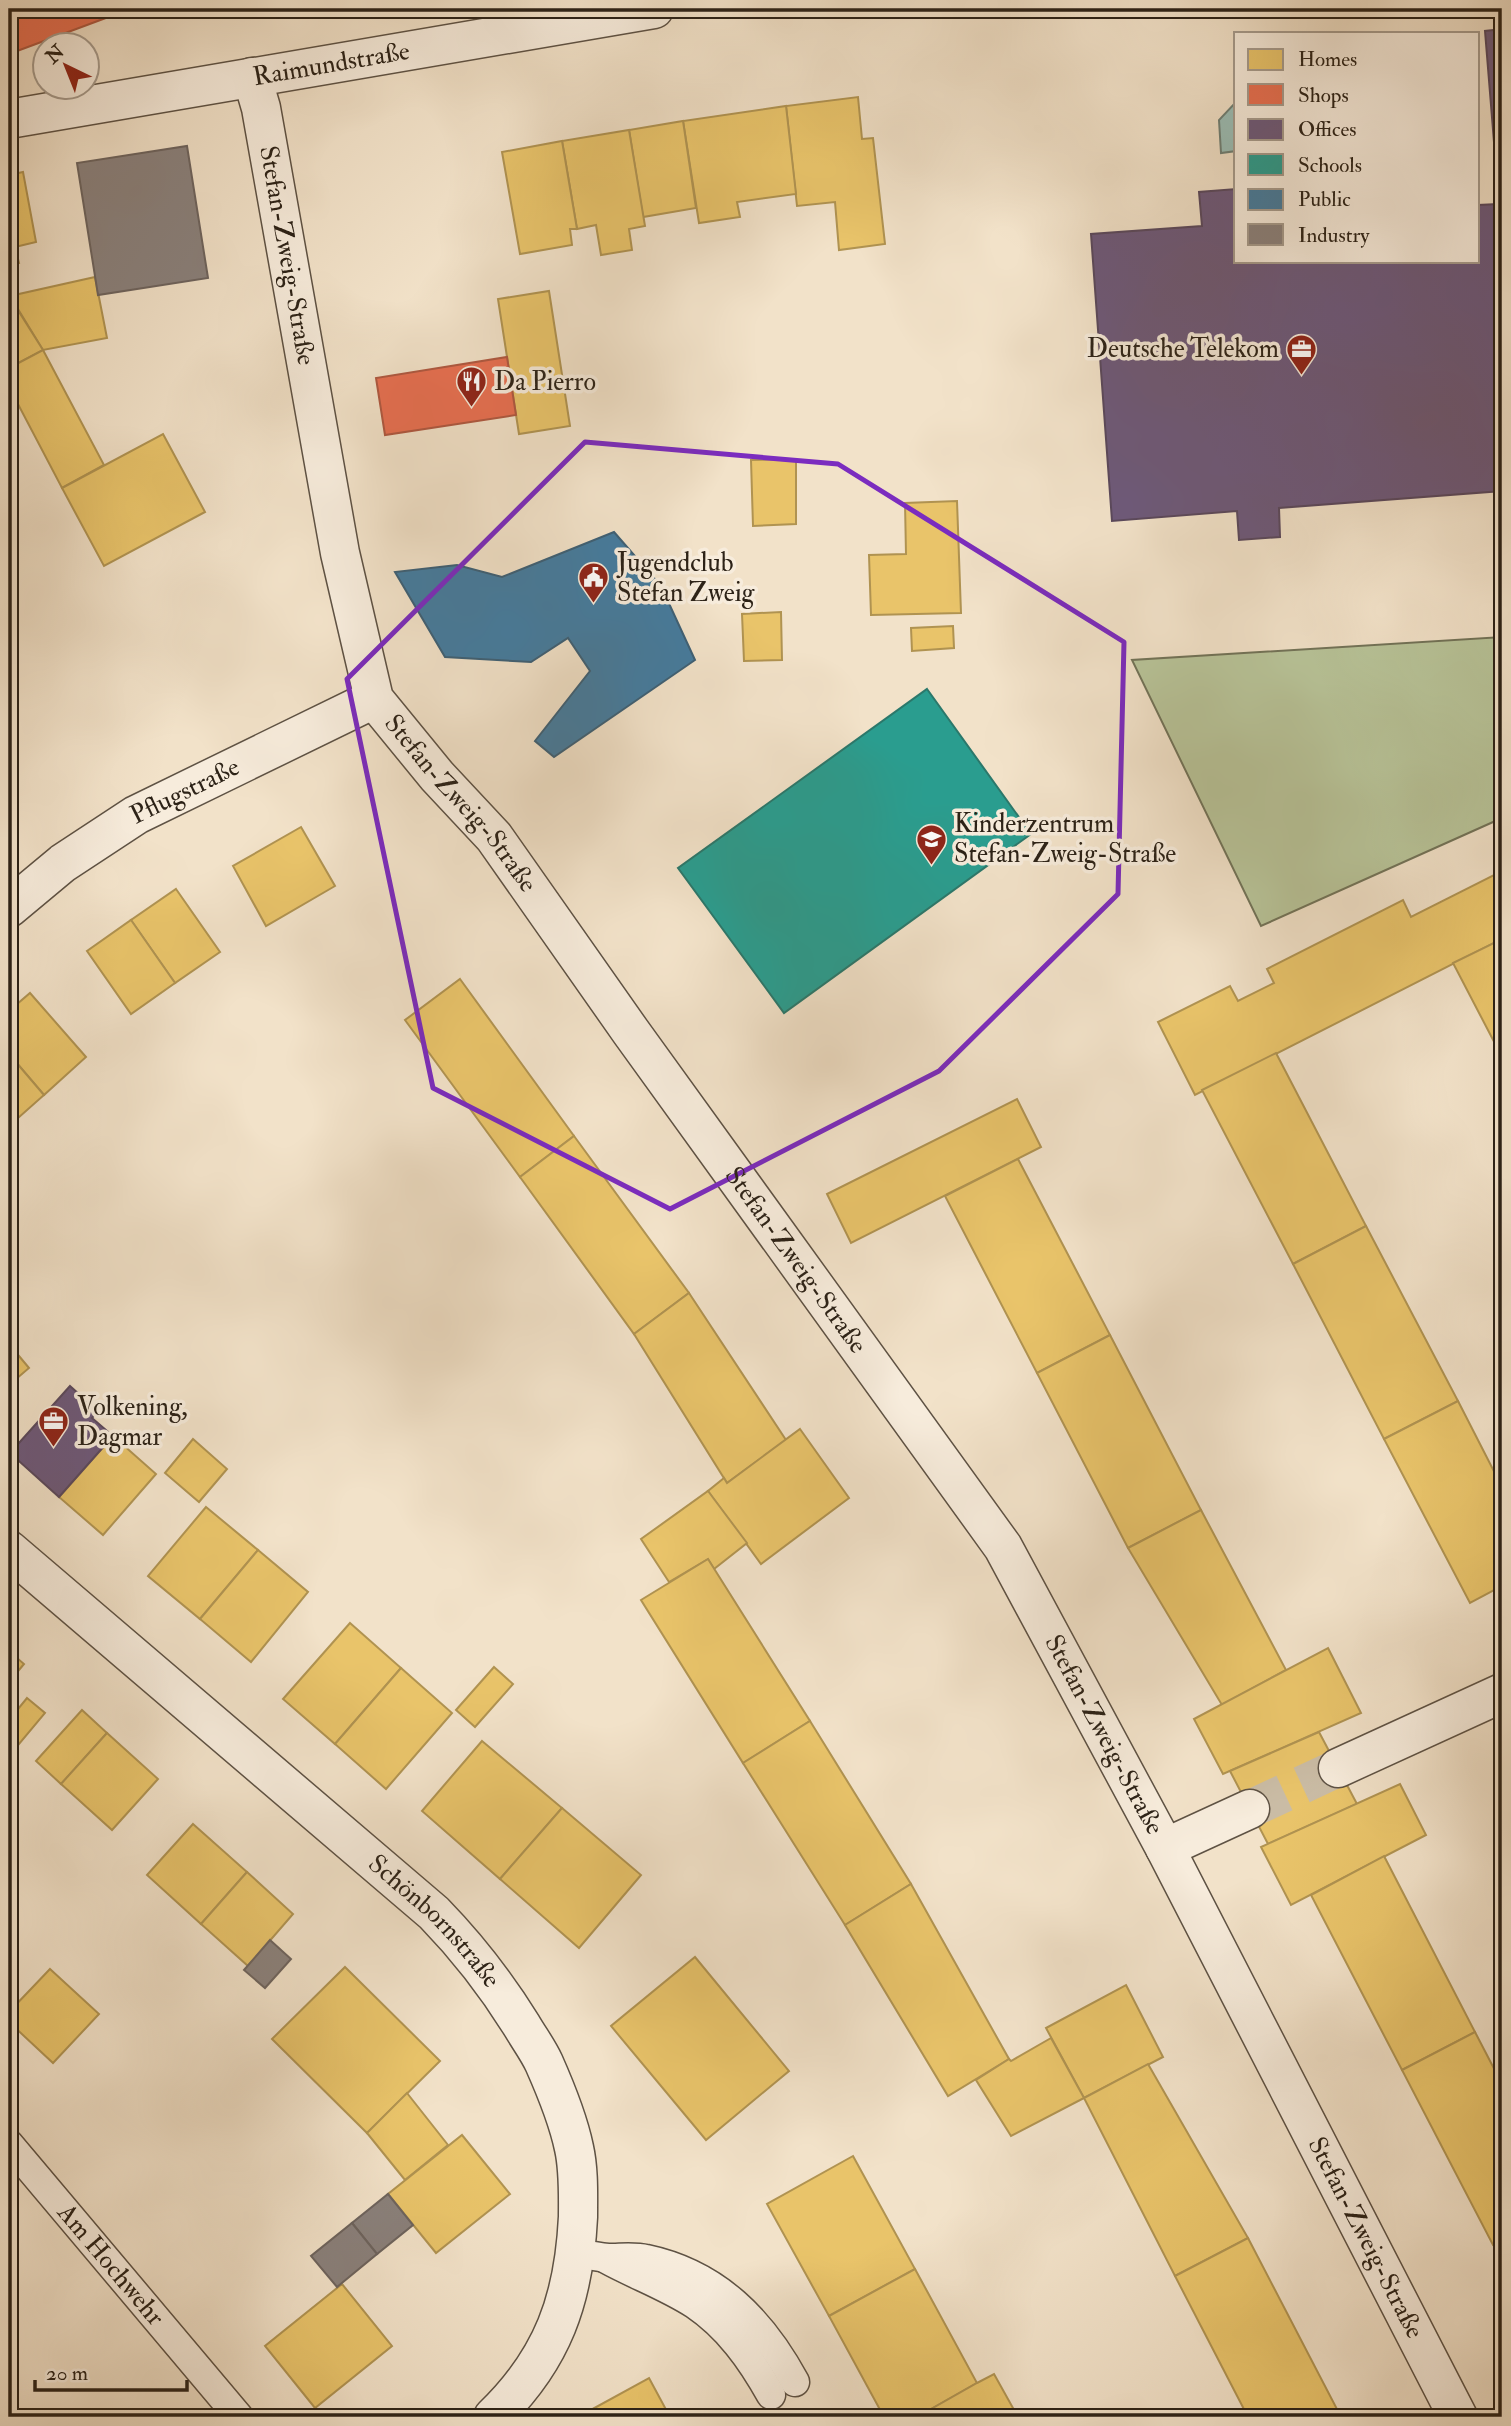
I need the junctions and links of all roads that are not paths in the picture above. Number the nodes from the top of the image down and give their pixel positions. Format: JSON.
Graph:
{"nodes":[{"id":1,"x":654,"y":9,"type":"edge"},
{"id":2,"x":253,"y":77,"type":"junction"},
{"id":3,"x":9,"y":119,"type":"edge"},
{"id":4,"x":374,"y":699,"type":"junction"},
{"id":5,"x":9,"y":908,"type":"edge"},
{"id":6,"x":9,"y":1550,"type":"edge"},
{"id":7,"x":1502,"y":1693,"type":"edge"},
{"id":8,"x":1338,"y":1768,"type":"tunnel mouth"},
{"id":9,"x":1250,"y":1809,"type":"tunnel mouth"},
{"id":10,"x":1165,"y":1848,"type":"junction"},
{"id":11,"x":9,"y":2144,"type":"edge"},
{"id":12,"x":590,"y":2255,"type":"junction"},
{"id":13,"x":796,"y":2382,"type":"dead end"},
{"id":14,"x":771,"y":2395,"type":"dead end"},
{"id":15,"x":239,"y":2417,"type":"edge"},
{"id":16,"x":493,"y":2417,"type":"edge"},
{"id":17,"x":1458,"y":2417,"type":"edge"}],
"edges":[{"from":1,"to":2,"type":"street","name":"Raimundstraße"},
{"from":2,"to":3,"type":"street","name":"Raimundstraße"},
{"from":2,"to":4,"type":"street","name":"Stefan-Zweig-Straße"},
{"from":4,"to":5,"type":"street","name":"Pflugstraße"},
{"from":4,"to":10,"type":"street","name":"Stefan-Zweig-Straße"},
{"from":6,"to":12,"type":"street","name":"Schönbornstraße"},
{"from":7,"to":8,"type":"street"},
{"from":9,"to":10,"type":"street"},
{"from":10,"to":17,"type":"street","name":"Stefan-Zweig-Straße"},
{"from":11,"to":15,"type":"lane","name":"Am Hochwehr"},
{"from":12,"to":13,"type":"lane"},
{"from":12,"to":14,"type":"lane"},
{"from":12,"to":16,"type":"street","name":"Schönbornstraße"}]}
